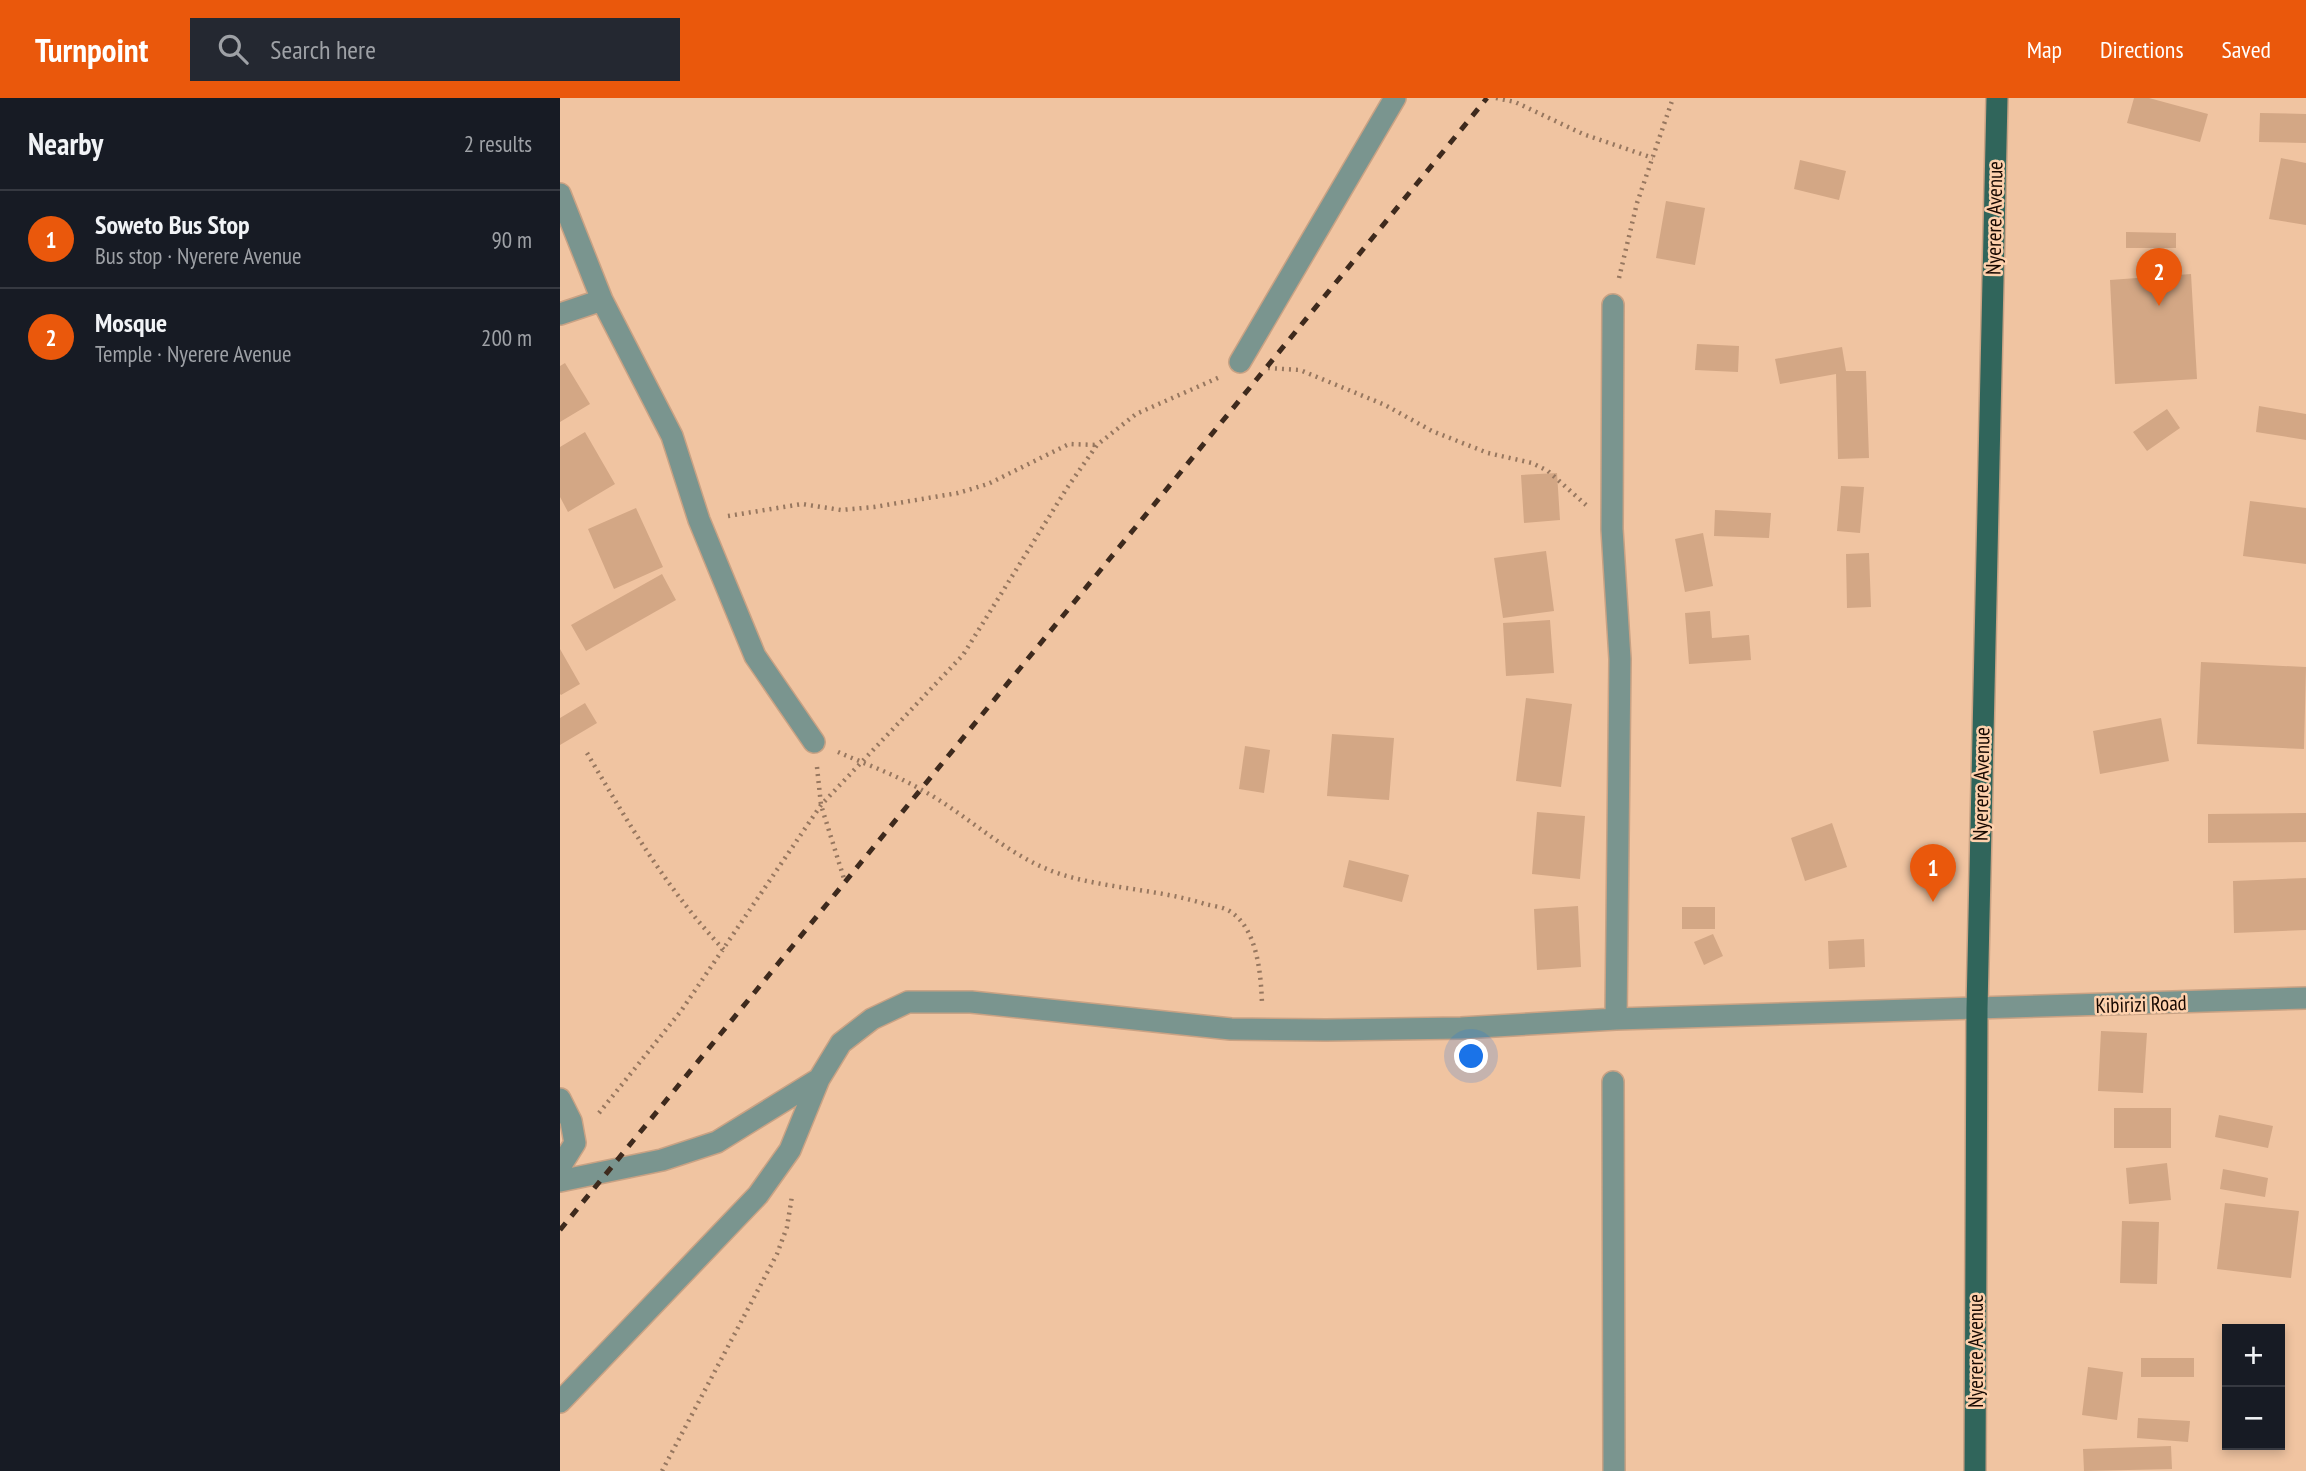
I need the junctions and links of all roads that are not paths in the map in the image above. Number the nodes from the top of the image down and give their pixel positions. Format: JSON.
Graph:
{"nodes":[{"id":1,"x":1395,"y":98,"type":"edge"},
{"id":2,"x":1997,"y":98,"type":"edge"},
{"id":3,"x":560,"y":194,"type":"edge"},
{"id":4,"x":602,"y":300,"type":"junction"},
{"id":5,"x":1613,"y":305,"type":"road end"},
{"id":6,"x":560,"y":314,"type":"edge"},
{"id":7,"x":1240,"y":362,"type":"road end"},
{"id":8,"x":814,"y":742,"type":"road end"},
{"id":9,"x":2306,"y":998,"type":"edge"},
{"id":10,"x":1977,"y":1009,"type":"junction"},
{"id":11,"x":1616,"y":1019,"type":"junction"},
{"id":12,"x":819,"y":1080,"type":"junction"},
{"id":13,"x":1613,"y":1082,"type":"dead end"},
{"id":14,"x":560,"y":1099,"type":"edge"},
{"id":15,"x":560,"y":1167,"type":"edge"},
{"id":16,"x":560,"y":1181,"type":"edge"},
{"id":17,"x":560,"y":1402,"type":"edge"},
{"id":18,"x":1614,"y":1471,"type":"edge"},
{"id":19,"x":1975,"y":1471,"type":"edge"}],
"edges":[{"from":1,"to":7,"type":"street"},
{"from":2,"to":10,"type":"main road","name":"Nyerere Avenue"},
{"from":3,"to":4,"type":"street"},
{"from":4,"to":6,"type":"street"},
{"from":4,"to":8,"type":"street"},
{"from":5,"to":11,"type":"street"},
{"from":9,"to":10,"type":"street","name":"Kibirizi Road"},
{"from":10,"to":11,"type":"street","name":"Kibirizi Road"},
{"from":10,"to":19,"type":"main road","name":"Nyerere Avenue"},
{"from":11,"to":12,"type":"street","name":"Kibirizi Road"},
{"from":12,"to":16,"type":"street"},
{"from":12,"to":17,"type":"street","name":"Kibirizi Road"},
{"from":13,"to":18,"type":"street"},
{"from":14,"to":15,"type":"street"}]}
